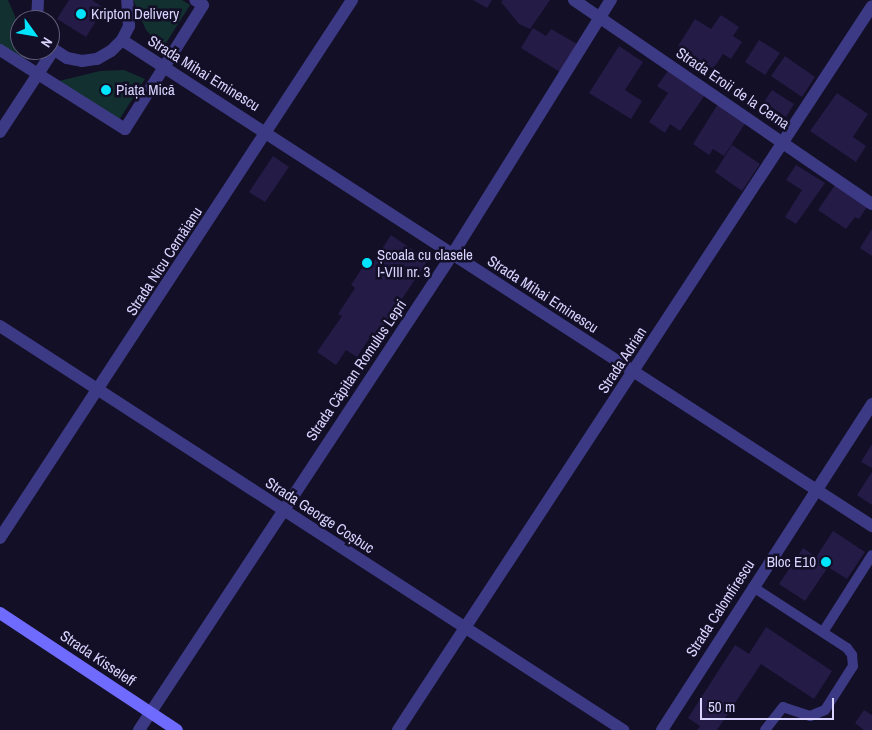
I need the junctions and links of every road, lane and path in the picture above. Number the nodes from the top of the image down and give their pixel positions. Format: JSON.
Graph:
{"nodes":[{"id":1,"x":127,"y":0,"type":"edge"},
{"id":2,"x":195,"y":0,"type":"edge"},
{"id":3,"x":352,"y":0,"type":"edge"},
{"id":4,"x":574,"y":0,"type":"edge"},
{"id":5,"x":611,"y":0,"type":"edge"},
{"id":6,"x":872,"y":6,"type":"edge"},
{"id":7,"x":600,"y":18,"type":"junction"},
{"id":8,"x":122,"y":40,"type":"junction"},
{"id":9,"x":0,"y":50,"type":"edge"},
{"id":10,"x":60,"y":52,"type":"edge"},
{"id":11,"x":45,"y":60,"type":"edge"},
{"id":12,"x":164,"y":67,"type":"junction"},
{"id":13,"x":37,"y":74,"type":"junction"},
{"id":14,"x":0,"y":132,"type":"edge"},
{"id":15,"x":267,"y":133,"type":"junction"},
{"id":16,"x":784,"y":142,"type":"junction"},
{"id":17,"x":872,"y":204,"type":"edge"},
{"id":18,"x":452,"y":255,"type":"junction"},
{"id":19,"x":0,"y":326,"type":"edge"},
{"id":20,"x":634,"y":372,"type":"junction"},
{"id":21,"x":98,"y":392,"type":"junction"},
{"id":22,"x":872,"y":404,"type":"edge"},
{"id":23,"x":815,"y":490,"type":"junction"},
{"id":24,"x":282,"y":509,"type":"junction"},
{"id":25,"x":872,"y":526,"type":"edge"},
{"id":26,"x":0,"y":538,"type":"edge"},
{"id":27,"x":872,"y":555,"type":"edge"},
{"id":28,"x":753,"y":587,"type":"junction"},
{"id":29,"x":0,"y":613,"type":"edge"},
{"id":30,"x":464,"y":629,"type":"junction"},
{"id":31,"x":823,"y":632,"type":"junction"},
{"id":32,"x":150,"y":713,"type":"junction"},
{"id":33,"x":139,"y":730,"type":"edge"},
{"id":34,"x":177,"y":730,"type":"edge"},
{"id":35,"x":398,"y":730,"type":"edge"},
{"id":36,"x":623,"y":730,"type":"edge"},
{"id":37,"x":662,"y":730,"type":"edge"},
{"id":38,"x":765,"y":730,"type":"edge"}],
"edges":[{"from":1,"to":8,"type":"street"},
{"from":2,"to":12,"type":"street"},
{"from":3,"to":15,"type":"street","name":"Strada Nicu Cernăianu"},
{"from":4,"to":7,"type":"street","name":"Strada Eroii de la Cerna"},
{"from":5,"to":7,"type":"street","name":"Strada Căpitan Romulus Lepri"},
{"from":6,"to":16,"type":"street","name":"Strada Adrian"},
{"from":7,"to":16,"type":"street","name":"Strada Eroii de la Cerna"},
{"from":7,"to":18,"type":"street","name":"Strada Căpitan Romulus Lepri"},
{"from":8,"to":10,"type":"street"},
{"from":8,"to":12,"type":"street","name":"Strada Mihai Eminescu"},
{"from":9,"to":13,"type":"street"},
{"from":11,"to":13,"type":"street"},
{"from":12,"to":13,"type":"street"},
{"from":12,"to":15,"type":"street","name":"Strada Mihai Eminescu"},
{"from":13,"to":14,"type":"street"},
{"from":15,"to":18,"type":"street","name":"Strada Mihai Eminescu"},
{"from":15,"to":21,"type":"street","name":"Strada Nicu Cernăianu"},
{"from":16,"to":17,"type":"street","name":"Strada Eroii de la Cerna"},
{"from":16,"to":20,"type":"street","name":"Strada Adrian"},
{"from":18,"to":20,"type":"street","name":"Strada Mihai Eminescu"},
{"from":18,"to":24,"type":"street","name":"Strada Căpitan Romulus Lepri"},
{"from":19,"to":21,"type":"street","name":"Strada George Coșbuc"},
{"from":20,"to":23,"type":"street","name":"Strada Mihai Eminescu"},
{"from":20,"to":30,"type":"street","name":"Strada Adrian"},
{"from":21,"to":24,"type":"street","name":"Strada George Coșbuc"},
{"from":21,"to":26,"type":"street","name":"Strada Nicu Cernăianu"},
{"from":22,"to":23,"type":"street","name":"Strada Calomfirescu"},
{"from":23,"to":25,"type":"street","name":"Strada Mihai Eminescu"},
{"from":23,"to":28,"type":"street","name":"Strada Calomfirescu"},
{"from":24,"to":30,"type":"street","name":"Strada George Coșbuc"},
{"from":24,"to":32,"type":"street","name":"Strada Căpitan Romulus Lepri"},
{"from":27,"to":31,"type":"lane"},
{"from":28,"to":31,"type":"lane"},
{"from":28,"to":37,"type":"street","name":"Strada Calomfirescu"},
{"from":29,"to":32,"type":"street","name":"Strada Kisseleff"},
{"from":30,"to":35,"type":"street","name":"Strada Adrian"},
{"from":30,"to":36,"type":"street","name":"Strada George Coșbuc"},
{"from":31,"to":38,"type":"lane"},
{"from":32,"to":33,"type":"street","name":"Strada Căpitan Romulus Lepri"},
{"from":32,"to":34,"type":"street","name":"Strada Kisseleff"}]}
